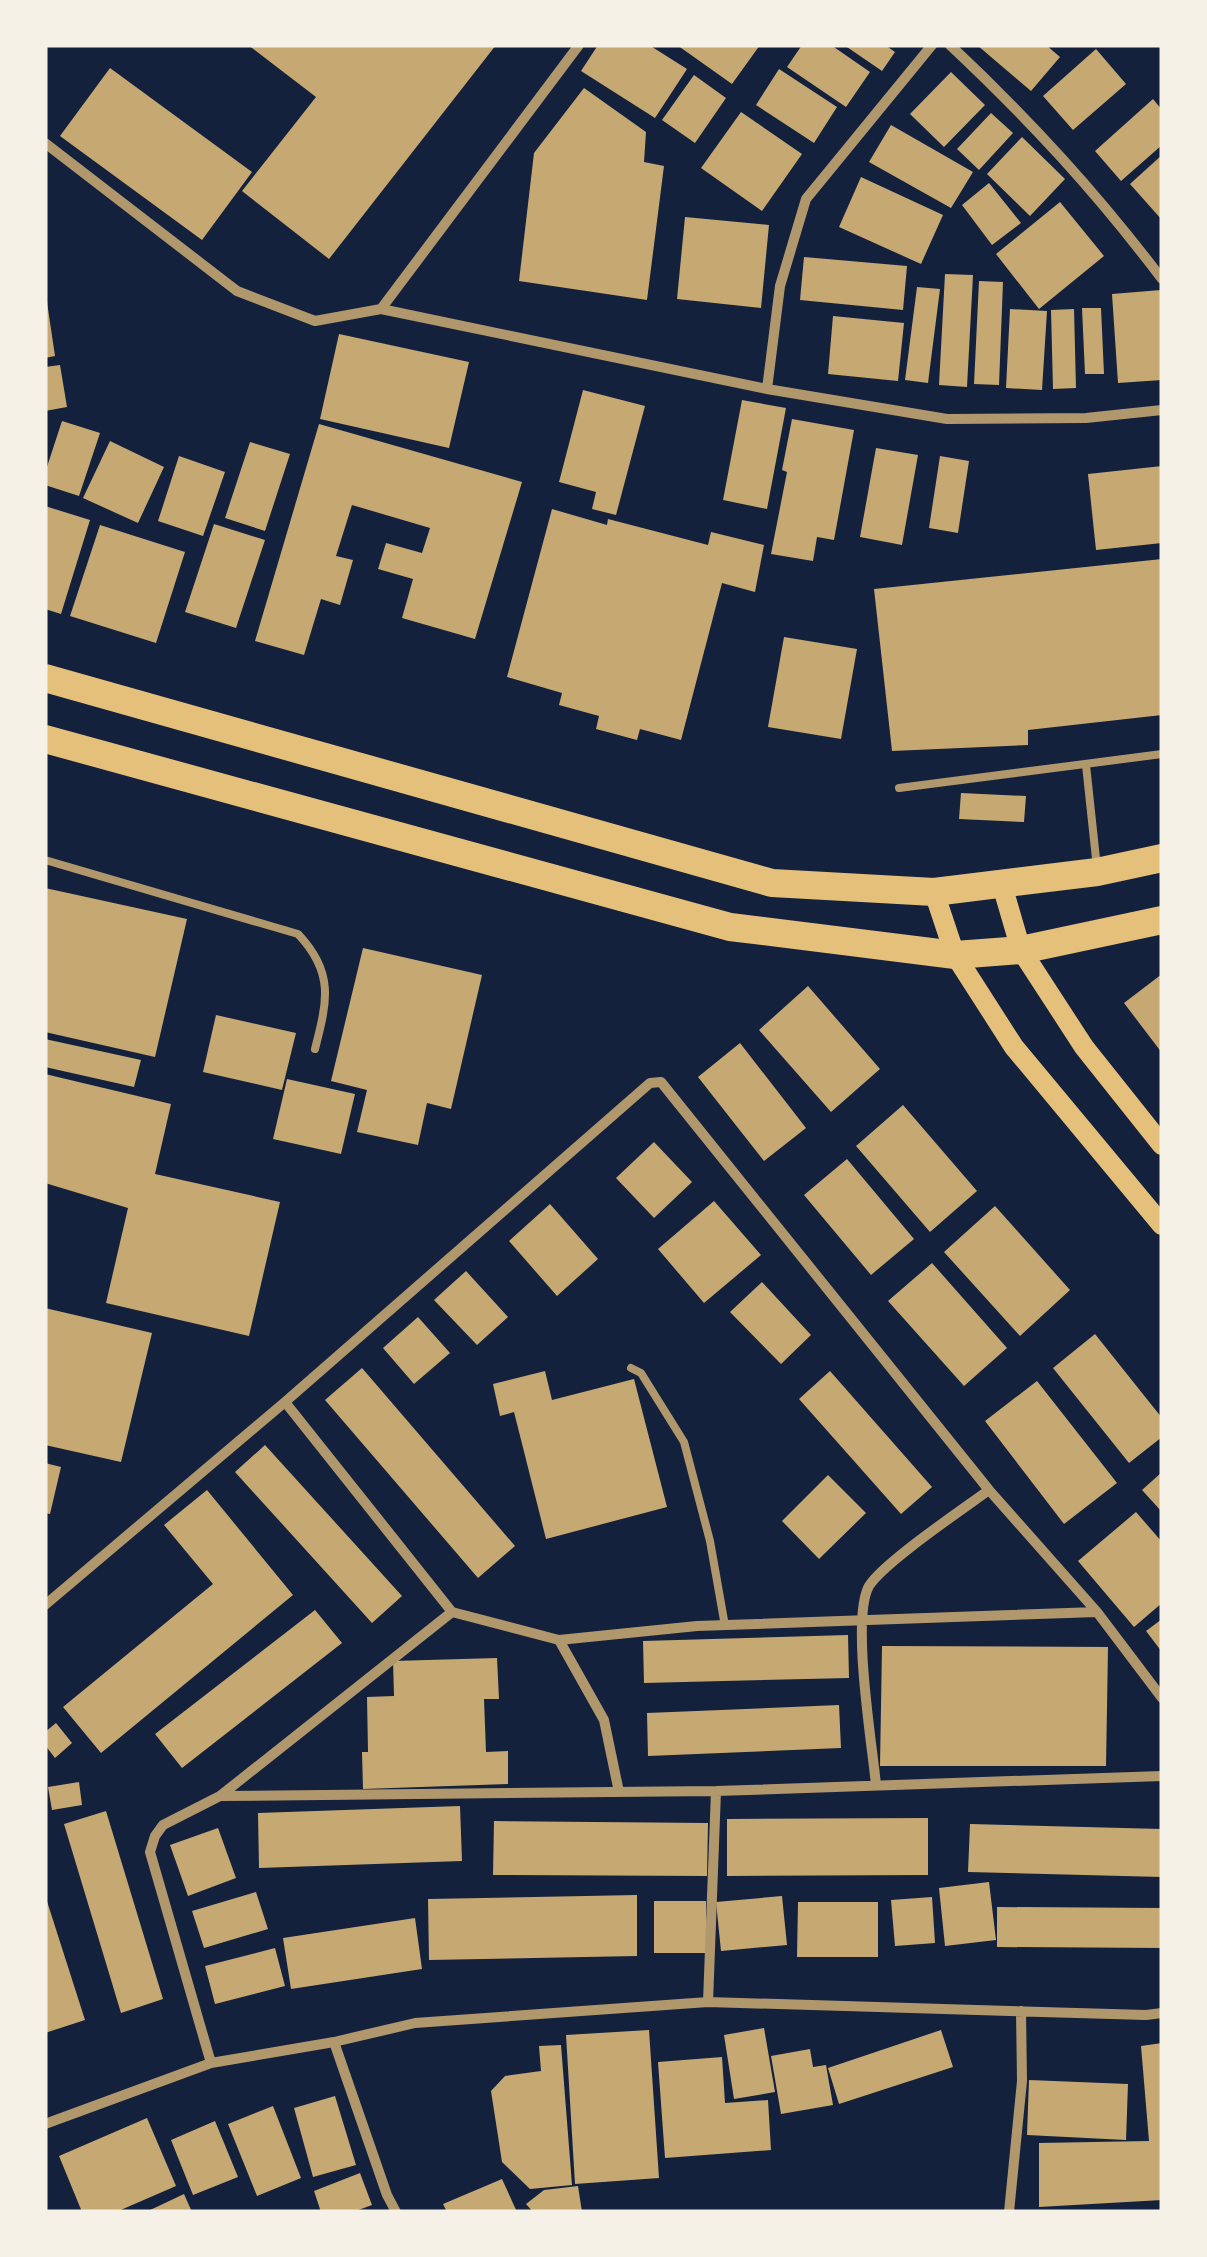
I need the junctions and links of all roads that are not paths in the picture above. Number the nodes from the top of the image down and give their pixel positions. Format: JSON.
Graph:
{"nodes":[{"id":1,"x":579,"y":45,"type":"edge"},
{"id":2,"x":932,"y":45,"type":"edge"},
{"id":3,"x":950,"y":45,"type":"edge"},
{"id":4,"x":45,"y":144,"type":"edge"},
{"id":5,"x":1162,"y":279,"type":"edge"},
{"id":6,"x":381,"y":309,"type":"junction"},
{"id":7,"x":766,"y":390,"type":"junction"},
{"id":8,"x":1162,"y":410,"type":"edge"},
{"id":9,"x":45,"y":678,"type":"edge"},
{"id":10,"x":45,"y":739,"type":"edge"},
{"id":11,"x":1162,"y":754,"type":"edge"},
{"id":12,"x":1086,"y":765,"type":"junction"},
{"id":13,"x":900,"y":788,"type":"dead end"},
{"id":14,"x":1162,"y":858,"type":"edge"},
{"id":15,"x":45,"y":860,"type":"edge"},
{"id":16,"x":1097,"y":872,"type":"junction"},
{"id":17,"x":1002,"y":885,"type":"junction"},
{"id":18,"x":934,"y":892,"type":"junction"},
{"id":19,"x":1162,"y":920,"type":"edge"},
{"id":20,"x":1021,"y":950,"type":"junction"},
{"id":21,"x":956,"y":955,"type":"junction"},
{"id":22,"x":315,"y":1049,"type":"dead end"},
{"id":23,"x":1162,"y":1145,"type":"edge"},
{"id":24,"x":1162,"y":1226,"type":"edge"},
{"id":25,"x":631,"y":1368,"type":"dead end"},
{"id":26,"x":285,"y":1402,"type":"junction"},
{"id":27,"x":989,"y":1490,"type":"junction"},
{"id":28,"x":45,"y":1606,"type":"edge"},
{"id":29,"x":452,"y":1612,"type":"junction"},
{"id":30,"x":1097,"y":1612,"type":"junction"},
{"id":31,"x":861,"y":1622,"type":"junction"},
{"id":32,"x":725,"y":1626,"type":"junction"},
{"id":33,"x":559,"y":1640,"type":"junction"},
{"id":34,"x":1162,"y":1698,"type":"edge"},
{"id":35,"x":1162,"y":1776,"type":"edge"},
{"id":36,"x":876,"y":1785,"type":"junction"},
{"id":37,"x":716,"y":1791,"type":"junction"},
{"id":38,"x":618,"y":1792,"type":"junction"},
{"id":39,"x":220,"y":1796,"type":"junction"},
{"id":40,"x":708,"y":2002,"type":"junction"},
{"id":41,"x":1021,"y":2010,"type":"junction"},
{"id":42,"x":1162,"y":2013,"type":"edge"},
{"id":43,"x":334,"y":2042,"type":"junction"},
{"id":44,"x":211,"y":2063,"type":"junction"},
{"id":45,"x":45,"y":2124,"type":"edge"},
{"id":46,"x":396,"y":2212,"type":"edge"},
{"id":47,"x":1009,"y":2212,"type":"edge"}],
"edges":[{"from":1,"to":6,"type":"street"},
{"from":2,"to":7,"type":"street"},
{"from":3,"to":5,"type":"street"},
{"from":4,"to":6,"type":"street"},
{"from":6,"to":7,"type":"street"},
{"from":7,"to":8,"type":"street"},
{"from":9,"to":18,"type":"highway"},
{"from":10,"to":21,"type":"highway"},
{"from":11,"to":12,"type":"lane"},
{"from":12,"to":13,"type":"lane"},
{"from":12,"to":16,"type":"lane"},
{"from":14,"to":16,"type":"highway"},
{"from":15,"to":22,"type":"lane"},
{"from":16,"to":17,"type":"highway"},
{"from":17,"to":18,"type":"highway"},
{"from":17,"to":20,"type":"main road"},
{"from":18,"to":21,"type":"main road"},
{"from":19,"to":20,"type":"highway"},
{"from":20,"to":21,"type":"highway"},
{"from":20,"to":23,"type":"main road"},
{"from":21,"to":24,"type":"main road"},
{"from":25,"to":32,"type":"lane"},
{"from":26,"to":27,"type":"street"},
{"from":26,"to":28,"type":"street"},
{"from":26,"to":29,"type":"street"},
{"from":27,"to":30,"type":"street"},
{"from":27,"to":31,"type":"street"},
{"from":29,"to":33,"type":"street"},
{"from":29,"to":39,"type":"street"},
{"from":30,"to":31,"type":"street"},
{"from":30,"to":34,"type":"street"},
{"from":31,"to":32,"type":"street"},
{"from":31,"to":36,"type":"street"},
{"from":32,"to":33,"type":"street"},
{"from":33,"to":38,"type":"street"},
{"from":35,"to":36,"type":"street"},
{"from":36,"to":37,"type":"street"},
{"from":37,"to":38,"type":"street"},
{"from":37,"to":40,"type":"street"},
{"from":38,"to":39,"type":"street"},
{"from":39,"to":44,"type":"street"},
{"from":40,"to":41,"type":"street"},
{"from":40,"to":43,"type":"street"},
{"from":41,"to":42,"type":"street"},
{"from":41,"to":47,"type":"street"},
{"from":43,"to":44,"type":"street"},
{"from":43,"to":46,"type":"street"},
{"from":44,"to":45,"type":"street"}]}
